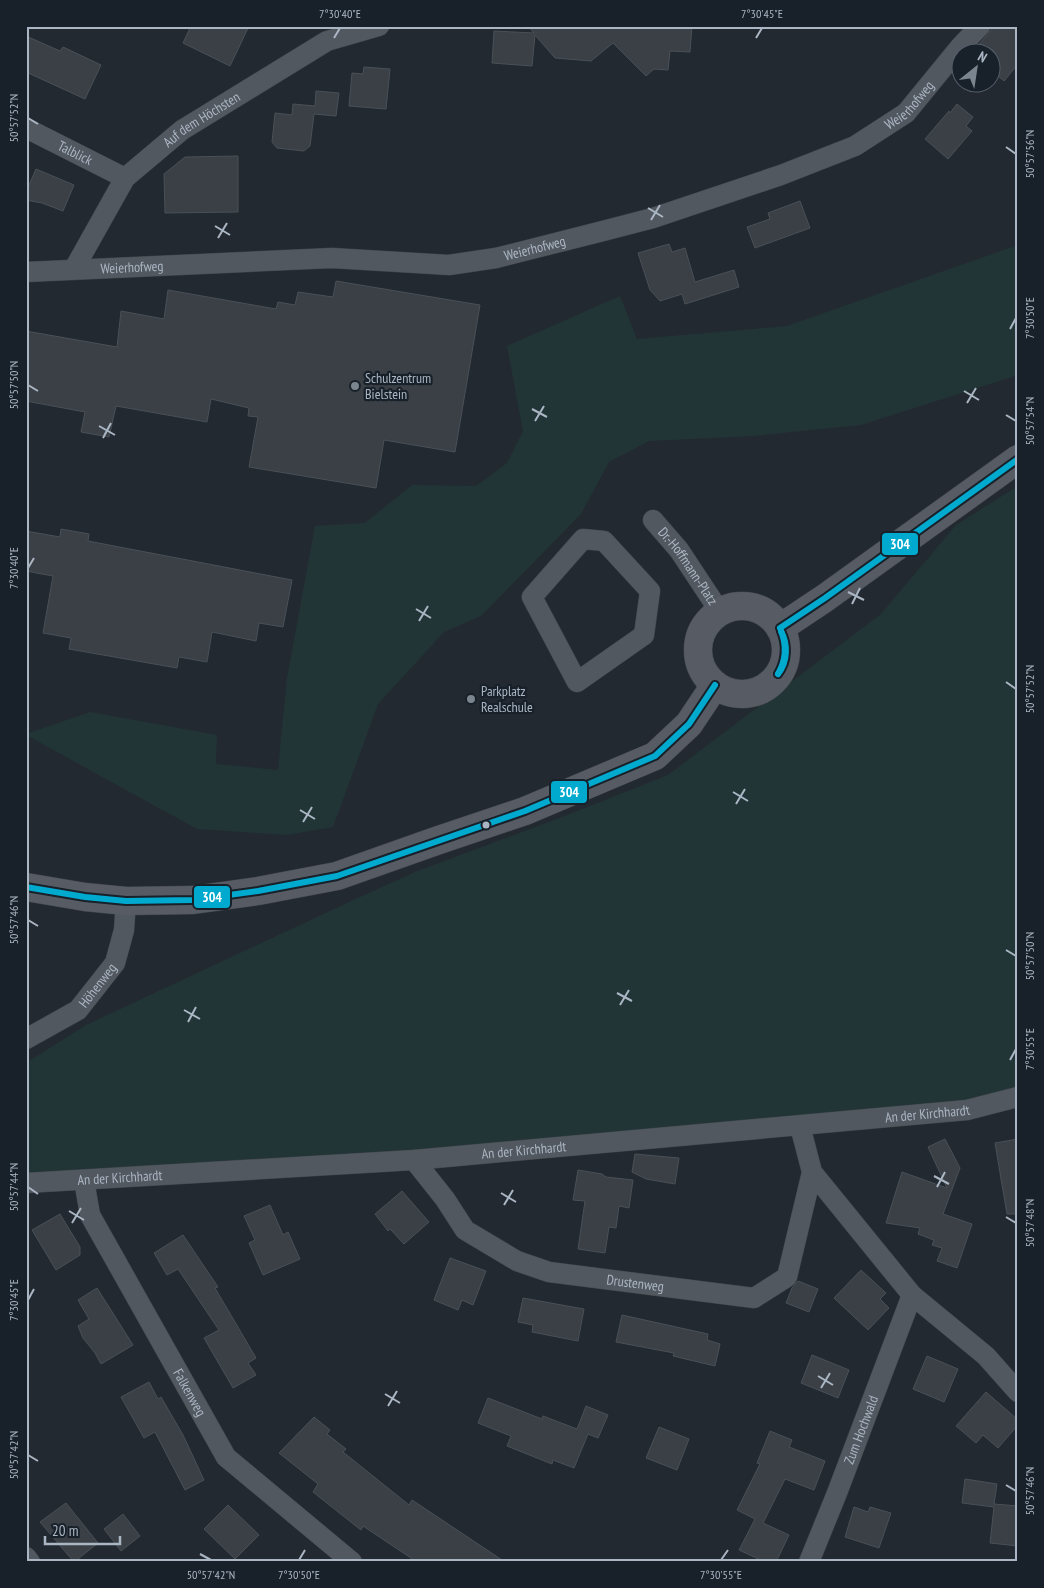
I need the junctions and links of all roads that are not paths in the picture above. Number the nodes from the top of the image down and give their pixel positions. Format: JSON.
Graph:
{"nodes":[{"id":1,"x":379,"y":26,"type":"edge"},
{"id":2,"x":980,"y":26,"type":"edge"},
{"id":3,"x":323,"y":34,"type":"edge"},
{"id":4,"x":26,"y":128,"type":"edge"},
{"id":5,"x":125,"y":178,"type":"junction"},
{"id":6,"x":74,"y":269,"type":"junction"},
{"id":7,"x":26,"y":272,"type":"edge"},
{"id":8,"x":1018,"y":459,"type":"edge"},
{"id":9,"x":653,"y":520,"type":"dead end"},
{"id":10,"x":650,"y":591,"type":"joint"},
{"id":11,"x":720,"y":612,"type":"junction"},
{"id":12,"x":780,"y":628,"type":"junction"},
{"id":13,"x":715,"y":685,"type":"junction"},
{"id":14,"x":26,"y":887,"type":"edge"},
{"id":15,"x":126,"y":901,"type":"junction"},
{"id":16,"x":26,"y":1039,"type":"edge"},
{"id":17,"x":1018,"y":1097,"type":"edge"},
{"id":18,"x":800,"y":1126,"type":"junction"},
{"id":19,"x":414,"y":1160,"type":"junction"},
{"id":20,"x":812,"y":1172,"type":"junction"},
{"id":21,"x":84,"y":1180,"type":"junction"},
{"id":22,"x":26,"y":1183,"type":"edge"},
{"id":23,"x":912,"y":1295,"type":"junction"},
{"id":24,"x":1018,"y":1392,"type":"edge"},
{"id":25,"x":26,"y":1557,"type":"edge"},
{"id":26,"x":30,"y":1562,"type":"edge"},
{"id":27,"x":352,"y":1562,"type":"edge"},
{"id":28,"x":808,"y":1562,"type":"edge"}],
"edges":[{"from":1,"to":3,"type":"street","name":"Auf dem Höchsten"},
{"from":2,"to":6,"type":"street","name":"Weierhofweg"},
{"from":3,"to":5,"type":"street","name":"Auf dem Höchsten"},
{"from":4,"to":5,"type":"street","name":"Talblick"},
{"from":5,"to":6,"type":"street","name":"Auf dem Höchsten"},
{"from":6,"to":7,"type":"street","name":"Weierhofweg"},
{"from":8,"to":12,"type":"main road"},
{"from":9,"to":11,"type":"street","name":"Dr.-Hoffmann-Platz"},
{"from":10,"to":10,"type":"street"},
{"from":11,"to":12,"type":"main road"},
{"from":11,"to":13,"type":"main road"},
{"from":12,"to":13,"type":"main road"},
{"from":13,"to":15,"type":"main road"},
{"from":14,"to":15,"type":"main road"},
{"from":15,"to":16,"type":"street","name":"Höhenweg"},
{"from":17,"to":18,"type":"street","name":"An der Kirchhardt"},
{"from":18,"to":19,"type":"street","name":"An der Kirchhardt"},
{"from":18,"to":20,"type":"street"},
{"from":19,"to":20,"type":"street","name":"Drustenweg"},
{"from":19,"to":21,"type":"street","name":"An der Kirchhardt"},
{"from":20,"to":23,"type":"street"},
{"from":21,"to":22,"type":"street","name":"An der Kirchhardt"},
{"from":21,"to":27,"type":"street","name":"Falkenweg"},
{"from":23,"to":24,"type":"street"},
{"from":23,"to":28,"type":"street","name":"Zum Hochwald"},
{"from":25,"to":26,"type":"street"}]}
